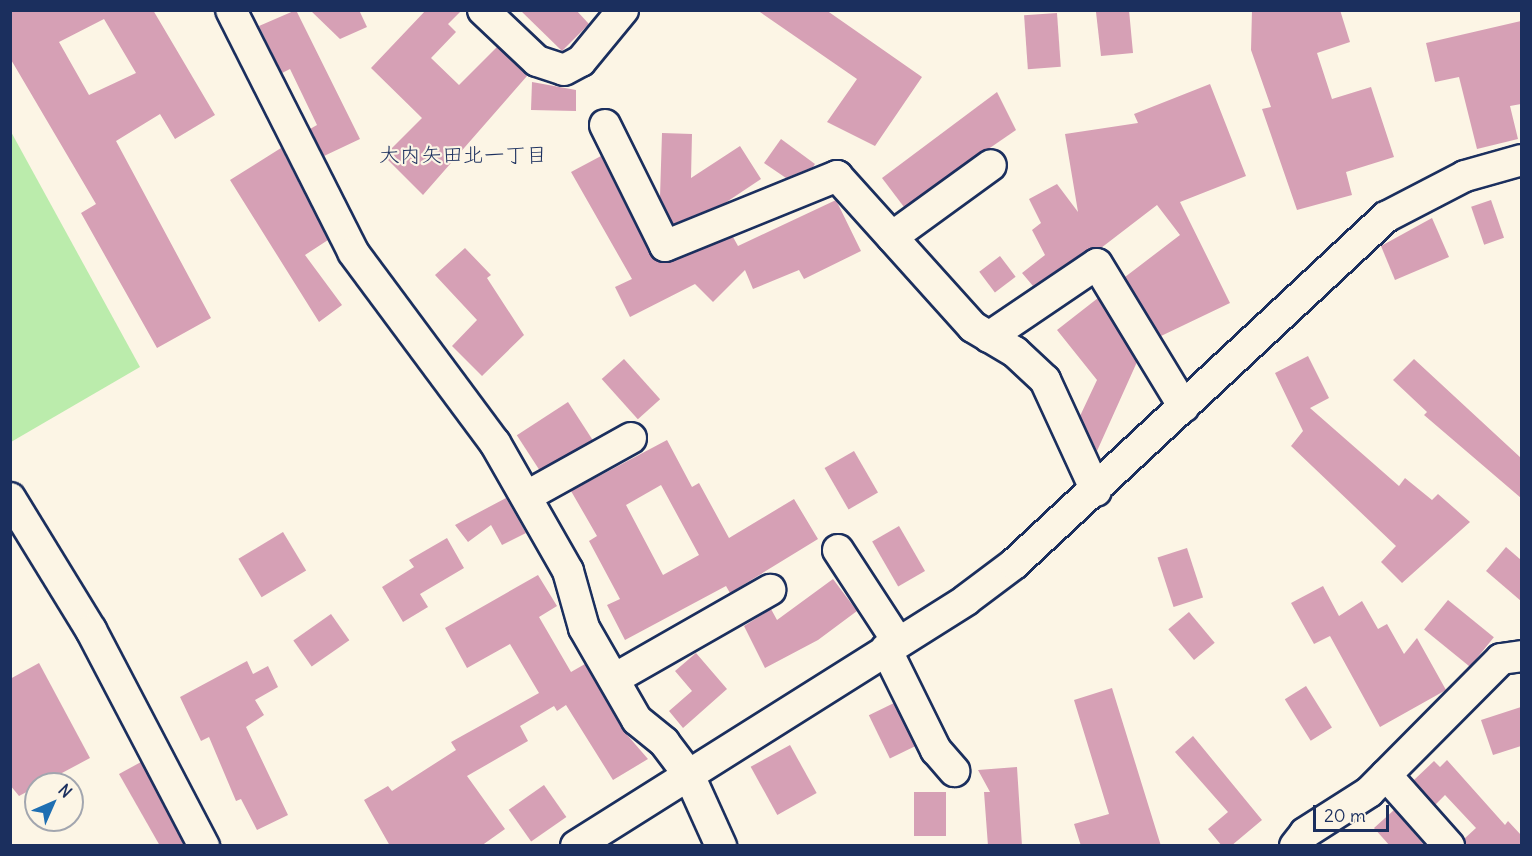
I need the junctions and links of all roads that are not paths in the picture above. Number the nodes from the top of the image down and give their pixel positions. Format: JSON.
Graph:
{"nodes":[{"id":1,"x":483,"y":10,"type":"edge"},
{"id":2,"x":623,"y":10,"type":"edge"},
{"id":3,"x":243,"y":14,"type":"edge"},
{"id":4,"x":605,"y":125,"type":"dead end"},
{"id":5,"x":1521,"y":160,"type":"edge"},
{"id":6,"x":991,"y":165,"type":"dead end"},
{"id":7,"x":892,"y":237,"type":"junction"},
{"id":8,"x":990,"y":337,"type":"junction"},
{"id":9,"x":1184,"y":406,"type":"junction"},
{"id":10,"x":631,"y":438,"type":"dead end"},
{"id":11,"x":1096,"y":491,"type":"junction"},
{"id":12,"x":527,"y":496,"type":"junction"},
{"id":13,"x":10,"y":498,"type":"edge"},
{"id":14,"x":838,"y":550,"type":"dead end"},
{"id":15,"x":770,"y":590,"type":"dead end"},
{"id":16,"x":892,"y":646,"type":"junction"},
{"id":17,"x":1521,"y":656,"type":"edge"},
{"id":18,"x":614,"y":679,"type":"junction"},
{"id":19,"x":954,"y":771,"type":"dead end"},
{"id":20,"x":688,"y":775,"type":"junction"},
{"id":21,"x":1386,"y":775,"type":"junction"},
{"id":22,"x":204,"y":846,"type":"edge"},
{"id":23,"x":576,"y":846,"type":"edge"},
{"id":24,"x":721,"y":846,"type":"edge"},
{"id":25,"x":1295,"y":846,"type":"edge"},
{"id":26,"x":1449,"y":846,"type":"edge"}],
"edges":[{"from":1,"to":2,"type":"street"},
{"from":3,"to":12,"type":"street"},
{"from":4,"to":7,"type":"street"},
{"from":5,"to":9,"type":"street"},
{"from":6,"to":7,"type":"street"},
{"from":7,"to":8,"type":"street"},
{"from":8,"to":9,"type":"street"},
{"from":8,"to":11,"type":"street"},
{"from":9,"to":11,"type":"street"},
{"from":10,"to":12,"type":"street"},
{"from":11,"to":16,"type":"street"},
{"from":12,"to":18,"type":"street"},
{"from":13,"to":22,"type":"street"},
{"from":14,"to":16,"type":"street"},
{"from":15,"to":18,"type":"street"},
{"from":16,"to":19,"type":"street"},
{"from":16,"to":20,"type":"street"},
{"from":17,"to":21,"type":"street"},
{"from":18,"to":20,"type":"street"},
{"from":20,"to":23,"type":"street"},
{"from":20,"to":24,"type":"street"},
{"from":21,"to":25,"type":"street"},
{"from":21,"to":26,"type":"street"}]}
